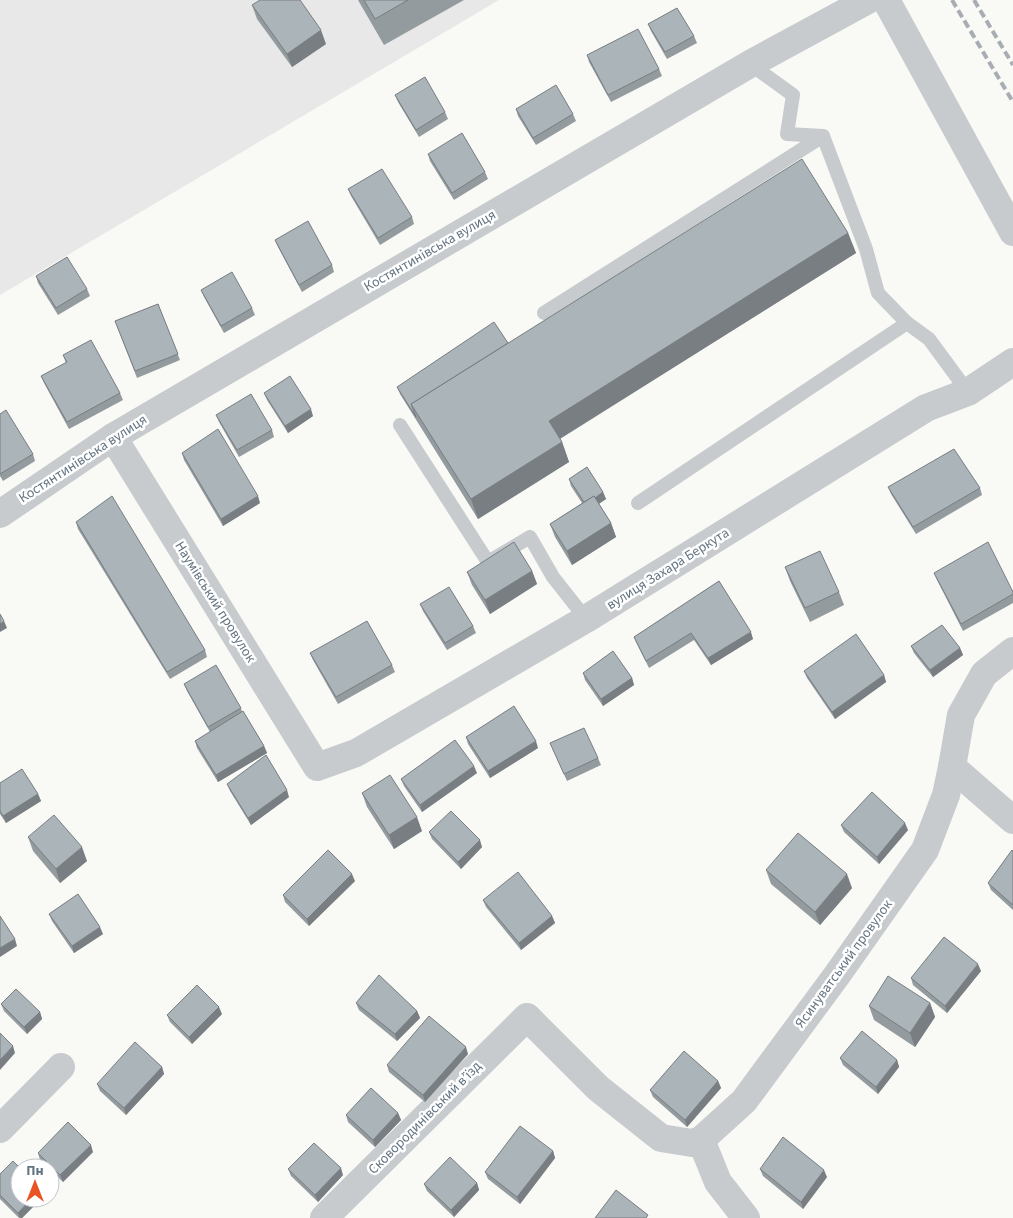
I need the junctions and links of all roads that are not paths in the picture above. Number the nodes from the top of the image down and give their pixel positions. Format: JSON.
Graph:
{"nodes":[{"id":1,"x":868,"y":0,"type":"edge"},
{"id":2,"x":886,"y":0,"type":"edge"},
{"id":3,"x":750,"y":64,"type":"junction"},
{"id":4,"x":823,"y":136,"type":"junction"},
{"id":5,"x":1013,"y":232,"type":"edge"},
{"id":6,"x":544,"y":313,"type":"dead end"},
{"id":7,"x":906,"y":323,"type":"junction"},
{"id":8,"x":1013,"y":362,"type":"edge"},
{"id":9,"x":968,"y":392,"type":"junction"},
{"id":10,"x":400,"y":425,"type":"dead end"},
{"id":11,"x":113,"y":437,"type":"junction"},
{"id":12,"x":638,"y":504,"type":"dead end"},
{"id":13,"x":0,"y":514,"type":"edge"},
{"id":14,"x":586,"y":619,"type":"junction"},
{"id":15,"x":1013,"y":651,"type":"edge"},
{"id":16,"x":317,"y":767,"type":"joint"},
{"id":17,"x":952,"y":767,"type":"junction"},
{"id":18,"x":1013,"y":820,"type":"edge"},
{"id":19,"x":61,"y":1067,"type":"dead end"},
{"id":20,"x":0,"y":1129,"type":"edge"},
{"id":21,"x":701,"y":1140,"type":"junction"},
{"id":22,"x":324,"y":1218,"type":"edge"},
{"id":23,"x":746,"y":1218,"type":"edge"}],
"edges":[{"from":1,"to":3,"type":"street","name":"Костянтинівська вулиця"},
{"from":2,"to":5,"type":"street"},
{"from":3,"to":4,"type":"lane"},
{"from":3,"to":11,"type":"street","name":"Костянтинівська вулиця"},
{"from":4,"to":6,"type":"lane"},
{"from":4,"to":7,"type":"lane"},
{"from":7,"to":9,"type":"lane"},
{"from":7,"to":12,"type":"lane"},
{"from":8,"to":9,"type":"street","name":"вулиця Захара Беркута"},
{"from":9,"to":14,"type":"street","name":"вулиця Захара Беркута"},
{"from":10,"to":14,"type":"lane"},
{"from":11,"to":13,"type":"street","name":"Костянтинівська вулиця"},
{"from":11,"to":16,"type":"street","name":"Наумівський провулок"},
{"from":14,"to":16,"type":"street","name":"вулиця Захара Беркута"},
{"from":15,"to":17,"type":"street","name":"Ясинуватський провулок"},
{"from":17,"to":18,"type":"street"},
{"from":17,"to":21,"type":"street","name":"Ясинуватський провулок"},
{"from":19,"to":20,"type":"street"},
{"from":21,"to":22,"type":"street","name":"Сковородинівський в’їзд"},
{"from":21,"to":23,"type":"street"}]}
